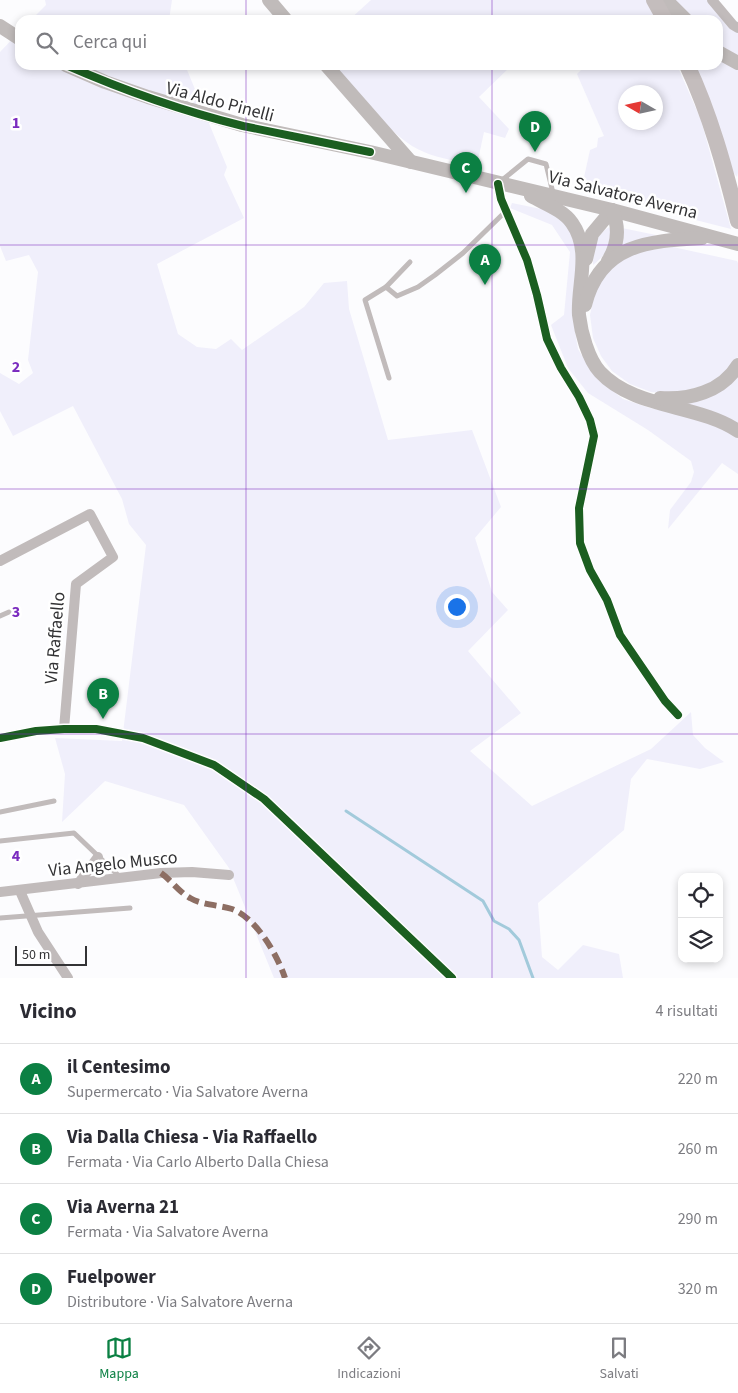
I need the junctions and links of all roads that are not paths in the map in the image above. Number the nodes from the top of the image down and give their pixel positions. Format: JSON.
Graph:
{"nodes":[{"id":1,"x":269,"y":0,"type":"edge"},
{"id":2,"x":654,"y":0,"type":"edge"},
{"id":3,"x":666,"y":0,"type":"edge"},
{"id":4,"x":712,"y":0,"type":"edge"},
{"id":5,"x":282,"y":15,"type":"edge"},
{"id":6,"x":662,"y":15,"type":"edge"},
{"id":7,"x":681,"y":15,"type":"edge"},
{"id":8,"x":0,"y":26,"type":"edge"},
{"id":9,"x":738,"y":28,"type":"edge"},
{"id":10,"x":15,"y":36,"type":"edge"},
{"id":11,"x":723,"y":55,"type":"edge"},
{"id":12,"x":738,"y":63,"type":"edge"},
{"id":13,"x":77,"y":70,"type":"edge"},
{"id":14,"x":330,"y":70,"type":"edge"},
{"id":15,"x":689,"y":70,"type":"edge"},
{"id":16,"x":411,"y":162,"type":"junction"},
{"id":17,"x":498,"y":184,"type":"junction"},
{"id":18,"x":514,"y":187,"type":"junction"},
{"id":19,"x":554,"y":196,"type":"junction"},
{"id":20,"x":612,"y":210,"type":"junction"},
{"id":21,"x":506,"y":211,"type":"junction"},
{"id":22,"x":738,"y":221,"type":"edge"},
{"id":23,"x":714,"y":238,"type":"junction"},
{"id":24,"x":738,"y":244,"type":"edge"},
{"id":25,"x":410,"y":262,"type":"dead end"},
{"id":26,"x":605,"y":266,"type":"junction"},
{"id":27,"x":584,"y":270,"type":"junction"},
{"id":28,"x":386,"y":287,"type":"junction"},
{"id":29,"x":581,"y":323,"type":"junction"},
{"id":30,"x":738,"y":365,"type":"edge"},
{"id":31,"x":389,"y":378,"type":"dead end"},
{"id":32,"x":644,"y":398,"type":"junction"},
{"id":33,"x":738,"y":431,"type":"edge"},
{"id":34,"x":0,"y":561,"type":"edge"},
{"id":35,"x":9,"y":612,"type":"dead end"},
{"id":36,"x":0,"y":616,"type":"edge"},
{"id":37,"x":678,"y":715,"type":"dead end"},
{"id":38,"x":64,"y":729,"type":"junction"},
{"id":39,"x":0,"y":738,"type":"edge"},
{"id":40,"x":54,"y":800,"type":"dead end"},
{"id":41,"x":0,"y":812,"type":"edge"},
{"id":42,"x":0,"y":841,"type":"edge"},
{"id":43,"x":98,"y":857,"type":"junction"},
{"id":44,"x":229,"y":875,"type":"dead end"},
{"id":45,"x":120,"y":877,"type":"junction"},
{"id":46,"x":78,"y":884,"type":"junction"},
{"id":47,"x":20,"y":891,"type":"junction"},
{"id":48,"x":0,"y":892,"type":"edge"},
{"id":49,"x":130,"y":908,"type":"dead end"},
{"id":50,"x":31,"y":916,"type":"junction"},
{"id":51,"x":0,"y":918,"type":"edge"},
{"id":52,"x":68,"y":978,"type":"edge"},
{"id":53,"x":452,"y":978,"type":"edge"}],
"edges":[{"from":1,"to":5,"type":"main road"},
{"from":2,"to":6,"type":"main road"},
{"from":3,"to":7,"type":"main road"},
{"from":4,"to":9,"type":"street"},
{"from":8,"to":10,"type":"main road"},
{"from":11,"to":12,"type":"main road"},
{"from":13,"to":16,"type":"main road","name":"Via Aldo Pinelli"},
{"from":14,"to":16,"type":"main road"},
{"from":15,"to":22,"type":"main road"},
{"from":16,"to":17,"type":"main road","name":"Via Salvatore Averna"},
{"from":17,"to":18,"type":"main road","name":"Via Salvatore Averna"},
{"from":17,"to":19,"type":"lane"},
{"from":17,"to":21,"type":"street"},
{"from":18,"to":19,"type":"main road","name":"Via Salvatore Averna"},
{"from":18,"to":27,"type":"main road"},
{"from":19,"to":20,"type":"main road","name":"Via Salvatore Averna"},
{"from":20,"to":23,"type":"main road","name":"Via Salvatore Averna"},
{"from":20,"to":26,"type":"main road"},
{"from":20,"to":27,"type":"main road"},
{"from":21,"to":28,"type":"lane"},
{"from":21,"to":37,"type":"street"},
{"from":23,"to":24,"type":"main road","name":"Via Salvatore Averna"},
{"from":23,"to":26,"type":"main road"},
{"from":25,"to":28,"type":"lane"},
{"from":26,"to":29,"type":"main road"},
{"from":27,"to":29,"type":"main road"},
{"from":28,"to":31,"type":"lane"},
{"from":29,"to":32,"type":"main road"},
{"from":30,"to":32,"type":"main road"},
{"from":32,"to":33,"type":"main road"},
{"from":34,"to":38,"type":"street","name":"Via Raffaello"},
{"from":35,"to":36,"type":"lane"},
{"from":38,"to":39,"type":"street"},
{"from":38,"to":53,"type":"street"},
{"from":40,"to":41,"type":"lane"},
{"from":42,"to":43,"type":"lane"},
{"from":43,"to":45,"type":"lane"},
{"from":43,"to":46,"type":"street"},
{"from":44,"to":45,"type":"street","name":"Via Angelo Musco"},
{"from":45,"to":46,"type":"street","name":"Via Angelo Musco"},
{"from":46,"to":47,"type":"street","name":"Via Angelo Musco"},
{"from":47,"to":48,"type":"street","name":"Via Angelo Musco"},
{"from":47,"to":50,"type":"street"},
{"from":49,"to":50,"type":"lane"},
{"from":50,"to":51,"type":"lane"},
{"from":50,"to":52,"type":"street"}]}
